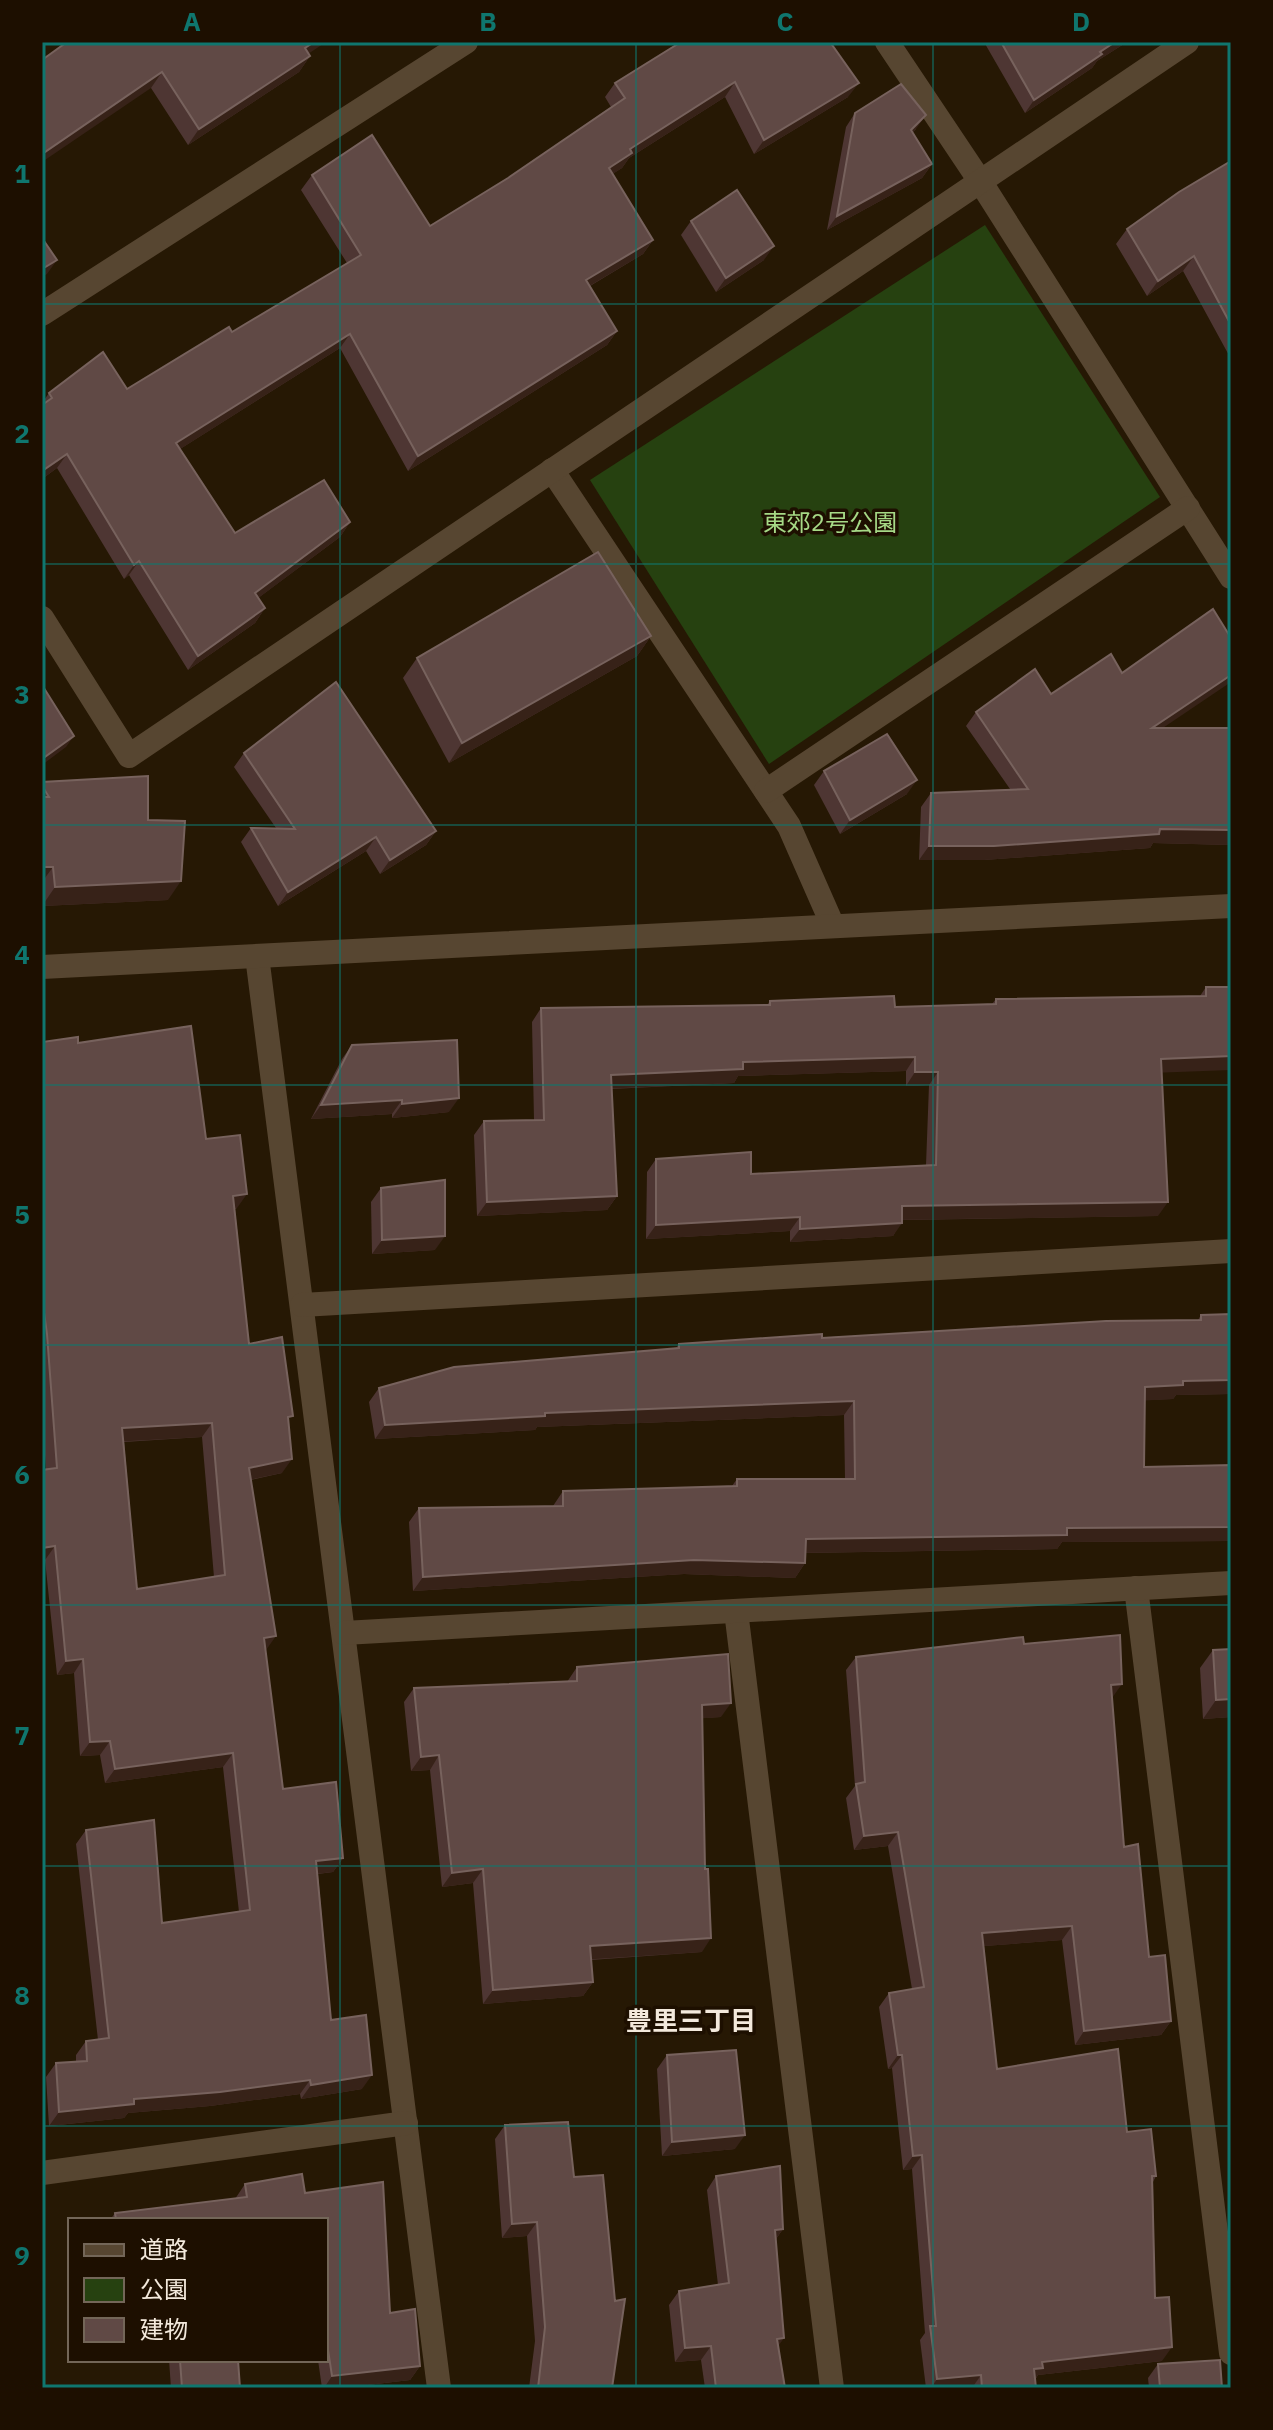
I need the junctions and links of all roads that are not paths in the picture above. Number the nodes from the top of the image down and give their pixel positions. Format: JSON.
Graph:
{"nodes":[{"id":1,"x":466,"y":42,"type":"edge"},
{"id":2,"x":887,"y":42,"type":"edge"},
{"id":3,"x":1187,"y":42,"type":"edge"},
{"id":4,"x":980,"y":181,"type":"junction"},
{"id":5,"x":42,"y":314,"type":"edge"},
{"id":6,"x":552,"y":470,"type":"junction"},
{"id":7,"x":1188,"y":508,"type":"junction"},
{"id":8,"x":1231,"y":577,"type":"edge"},
{"id":9,"x":42,"y":618,"type":"edge"},
{"id":10,"x":766,"y":791,"type":"junction"},
{"id":11,"x":1231,"y":906,"type":"edge"},
{"id":12,"x":833,"y":926,"type":"junction"},
{"id":13,"x":257,"y":956,"type":"junction"},
{"id":14,"x":42,"y":967,"type":"edge"},
{"id":15,"x":1231,"y":1251,"type":"edge"},
{"id":16,"x":302,"y":1305,"type":"junction"},
{"id":17,"x":1231,"y":1583,"type":"edge"},
{"id":18,"x":1136,"y":1588,"type":"junction"},
{"id":19,"x":736,"y":1611,"type":"junction"},
{"id":20,"x":344,"y":1633,"type":"junction"},
{"id":21,"x":406,"y":2123,"type":"junction"},
{"id":22,"x":42,"y":2173,"type":"edge"},
{"id":23,"x":1231,"y":2353,"type":"edge"},
{"id":24,"x":439,"y":2388,"type":"edge"},
{"id":25,"x":832,"y":2388,"type":"edge"}],
"edges":[{"from":1,"to":5,"type":"street"},
{"from":2,"to":4,"type":"street"},
{"from":3,"to":4,"type":"street"},
{"from":4,"to":6,"type":"street"},
{"from":4,"to":7,"type":"street"},
{"from":6,"to":9,"type":"street"},
{"from":6,"to":10,"type":"street"},
{"from":7,"to":8,"type":"street"},
{"from":7,"to":10,"type":"street"},
{"from":10,"to":12,"type":"street"},
{"from":11,"to":12,"type":"street"},
{"from":12,"to":13,"type":"street"},
{"from":13,"to":14,"type":"street"},
{"from":13,"to":16,"type":"street"},
{"from":15,"to":16,"type":"street"},
{"from":16,"to":20,"type":"street"},
{"from":17,"to":18,"type":"street"},
{"from":18,"to":19,"type":"street"},
{"from":18,"to":23,"type":"street"},
{"from":19,"to":20,"type":"street"},
{"from":19,"to":25,"type":"street"},
{"from":20,"to":21,"type":"street"},
{"from":21,"to":22,"type":"street"},
{"from":21,"to":24,"type":"street"}]}
